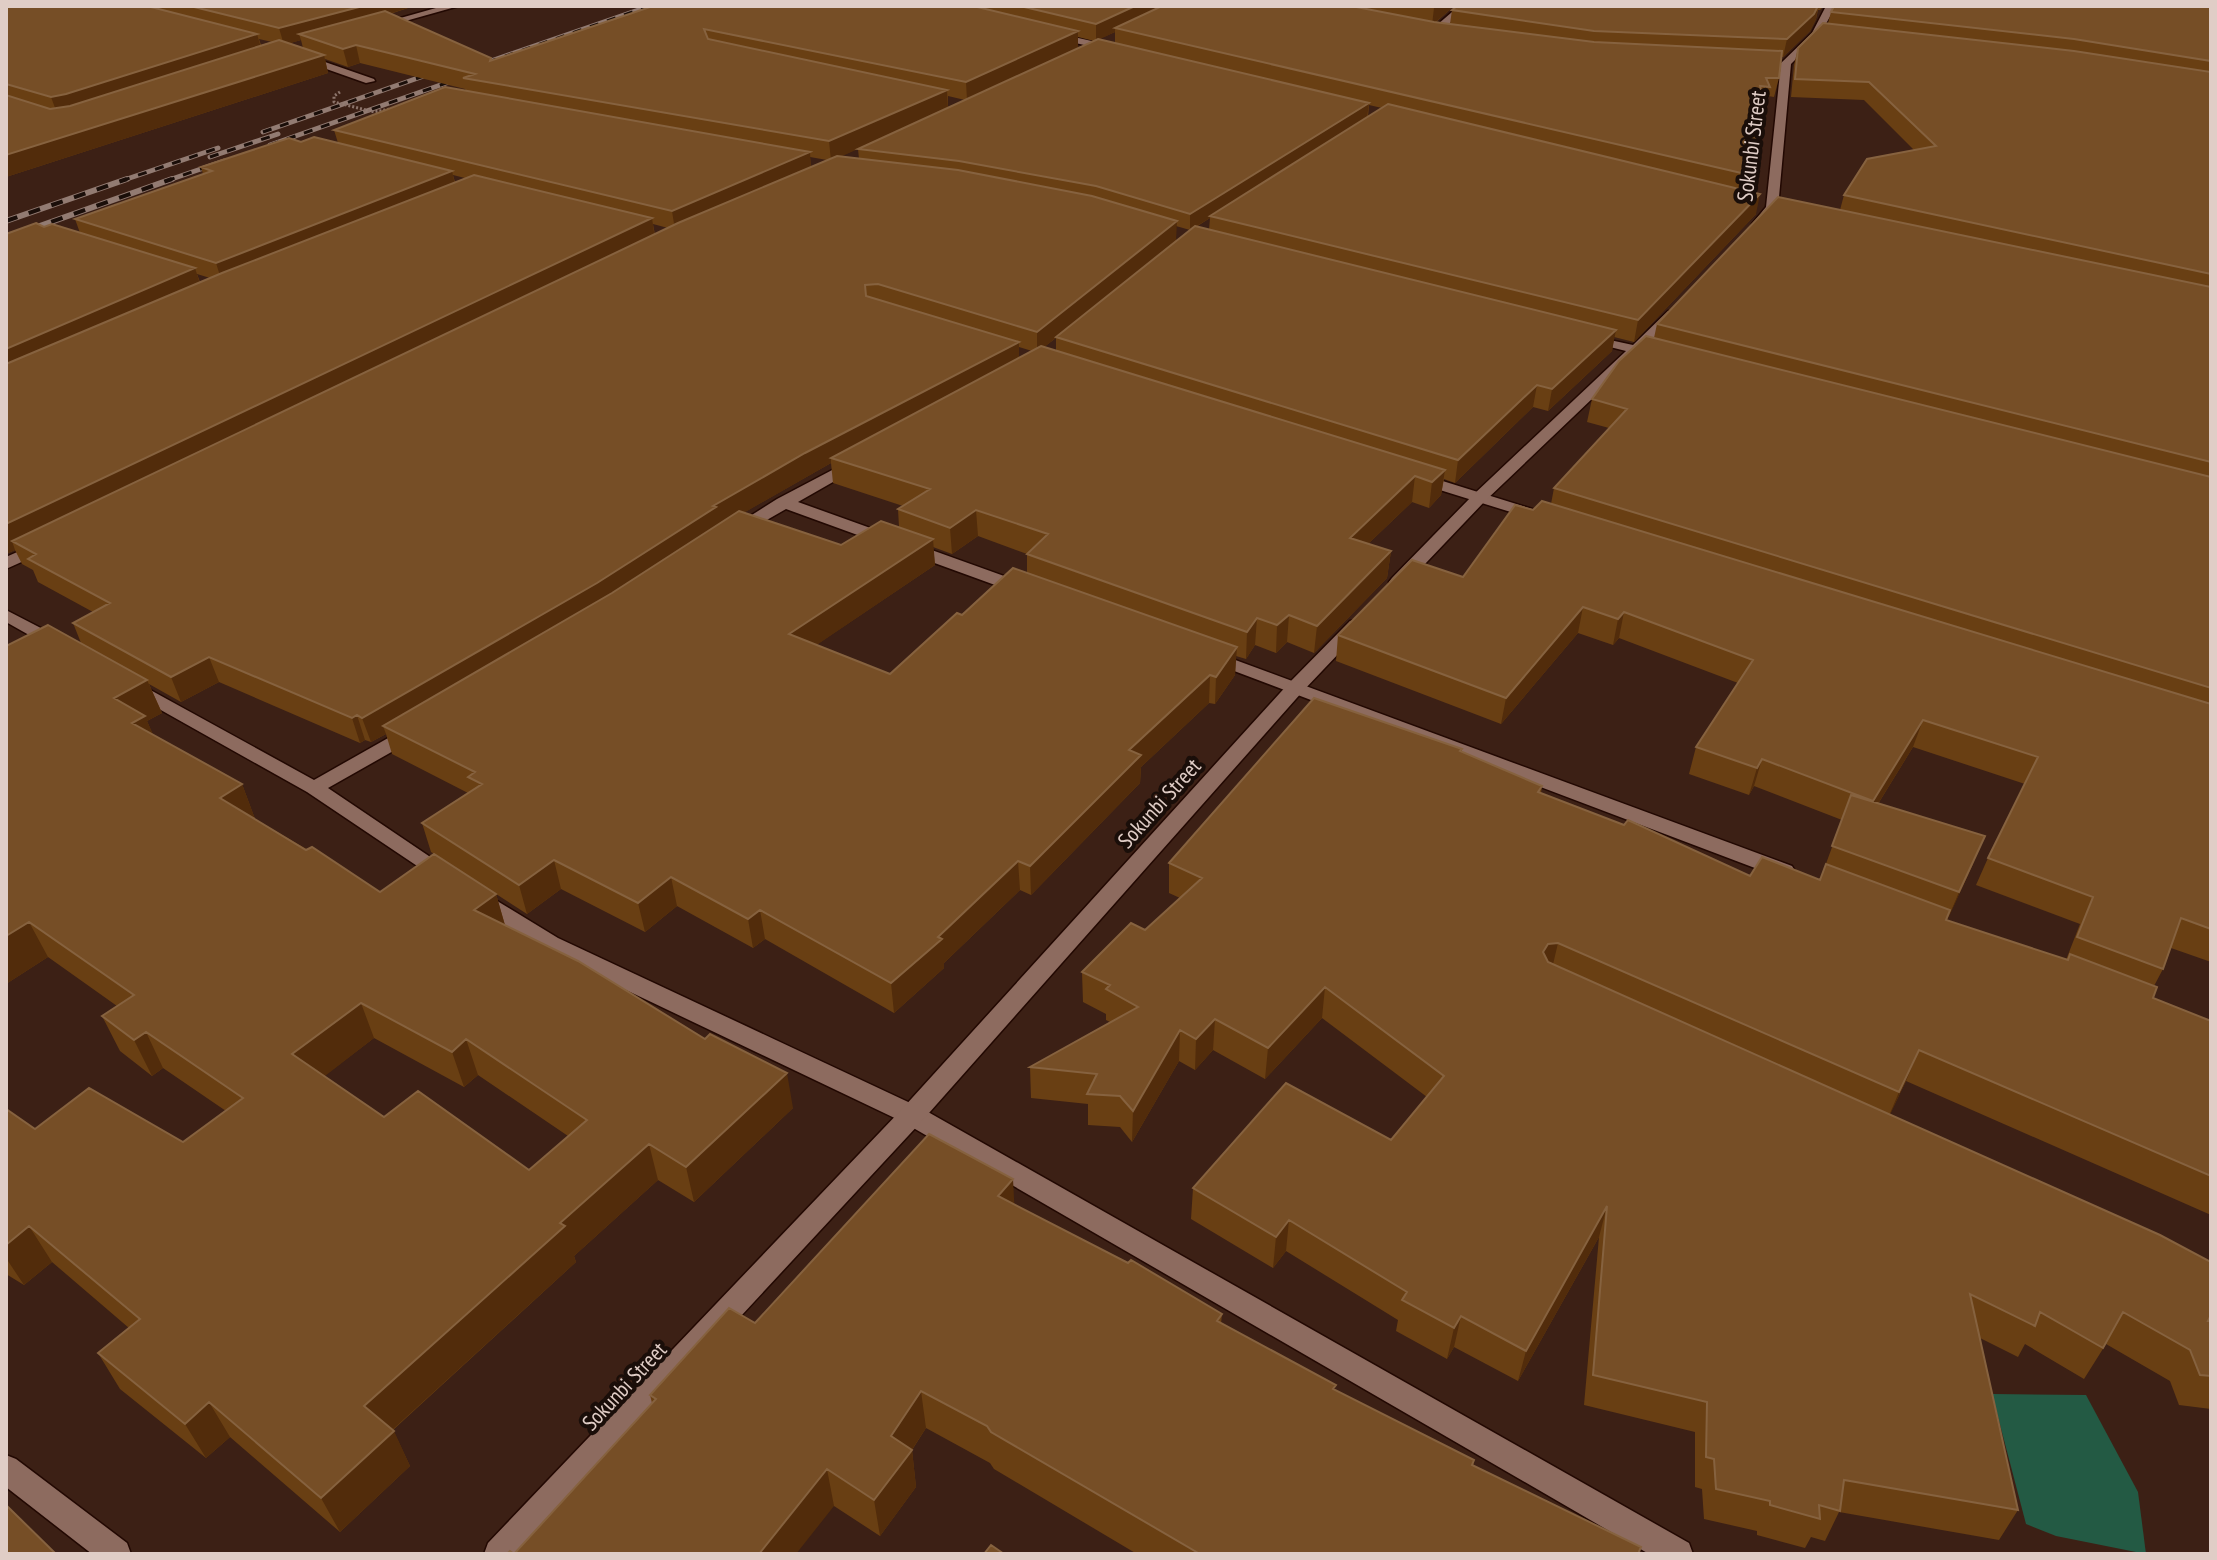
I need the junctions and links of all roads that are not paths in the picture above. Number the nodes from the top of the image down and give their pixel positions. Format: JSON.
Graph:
{"nodes":[{"id":1,"x":454,"y":6,"type":"edge"},
{"id":2,"x":1465,"y":6,"type":"edge"},
{"id":3,"x":1828,"y":11,"type":"edge"},
{"id":4,"x":1812,"y":13,"type":"edge"},
{"id":5,"x":369,"y":28,"type":"edge"},
{"id":6,"x":1418,"y":30,"type":"edge"},
{"id":7,"x":1043,"y":33,"type":"edge"},
{"id":8,"x":1433,"y":33,"type":"junction"},
{"id":9,"x":1816,"y":34,"type":"junction"},
{"id":10,"x":1448,"y":35,"type":"edge"},
{"id":11,"x":1832,"y":36,"type":"edge"},
{"id":12,"x":1117,"y":39,"type":"edge"},
{"id":13,"x":312,"y":43,"type":"edge"},
{"id":14,"x":1103,"y":46,"type":"junction"},
{"id":15,"x":298,"y":47,"type":"edge"},
{"id":16,"x":284,"y":51,"type":"edge"},
{"id":17,"x":1133,"y":53,"type":"edge"},
{"id":18,"x":1077,"y":58,"type":"edge"},
{"id":19,"x":370,"y":81,"type":"dead end"},
{"id":20,"x":1742,"y":241,"type":"edge"},
{"id":21,"x":1690,"y":295,"type":"edge"},
{"id":22,"x":1577,"y":335,"type":"edge"},
{"id":23,"x":1638,"y":350,"type":"junction"},
{"id":24,"x":1669,"y":358,"type":"edge"},
{"id":25,"x":865,"y":457,"type":"edge"},
{"id":26,"x":1404,"y":474,"type":"edge"},
{"id":27,"x":1479,"y":498,"type":"junction"},
{"id":28,"x":783,"y":502,"type":"junction"},
{"id":29,"x":1555,"y":521,"type":"edge"},
{"id":30,"x":49,"y":543,"type":"edge"},
{"id":31,"x":713,"y":545,"type":"edge"},
{"id":32,"x":6,"y":564,"type":"edge"},
{"id":33,"x":1047,"y":597,"type":"edge"},
{"id":34,"x":6,"y":615,"type":"edge"},
{"id":35,"x":1193,"y":650,"type":"edge"},
{"id":36,"x":73,"y":653,"type":"edge"},
{"id":37,"x":113,"y":675,"type":"edge"},
{"id":38,"x":1296,"y":687,"type":"junction"},
{"id":39,"x":420,"y":728,"type":"edge"},
{"id":40,"x":314,"y":788,"type":"junction"},
{"id":41,"x":1798,"y":876,"type":"edge"},
{"id":42,"x":912,"y":1115,"type":"junction"},
{"id":43,"x":6,"y":1469,"type":"edge"},
{"id":44,"x":116,"y":1554,"type":"edge"},
{"id":45,"x":499,"y":1554,"type":"edge"},
{"id":46,"x":1678,"y":1554,"type":"edge"}],
"edges":[{"from":1,"to":5,"type":"street"},
{"from":2,"to":8,"type":"street"},
{"from":3,"to":4,"type":"street"},
{"from":3,"to":9,"type":"street"},
{"from":6,"to":8,"type":"street"},
{"from":7,"to":14,"type":"street"},
{"from":8,"to":10,"type":"street"},
{"from":9,"to":11,"type":"street"},
{"from":9,"to":20,"type":"street","name":"Sokunbi Street"},
{"from":12,"to":14,"type":"street"},
{"from":13,"to":15,"type":"street"},
{"from":14,"to":17,"type":"street"},
{"from":14,"to":18,"type":"street"},
{"from":16,"to":19,"type":"street"},
{"from":21,"to":23,"type":"street","name":"Sokunbi Street"},
{"from":22,"to":23,"type":"street"},
{"from":23,"to":24,"type":"street"},
{"from":23,"to":27,"type":"street","name":"Sokunbi Street"},
{"from":25,"to":28,"type":"street"},
{"from":26,"to":27,"type":"street"},
{"from":27,"to":29,"type":"street"},
{"from":27,"to":38,"type":"street","name":"Sokunbi Street"},
{"from":28,"to":31,"type":"street"},
{"from":28,"to":33,"type":"street"},
{"from":30,"to":32,"type":"street"},
{"from":34,"to":36,"type":"street"},
{"from":35,"to":38,"type":"street"},
{"from":37,"to":40,"type":"street"},
{"from":38,"to":41,"type":"street"},
{"from":38,"to":42,"type":"street","name":"Sokunbi Street"},
{"from":39,"to":40,"type":"street"},
{"from":40,"to":42,"type":"street"},
{"from":42,"to":45,"type":"street","name":"Sokunbi Street"},
{"from":42,"to":46,"type":"street"},
{"from":43,"to":44,"type":"street"}]}
